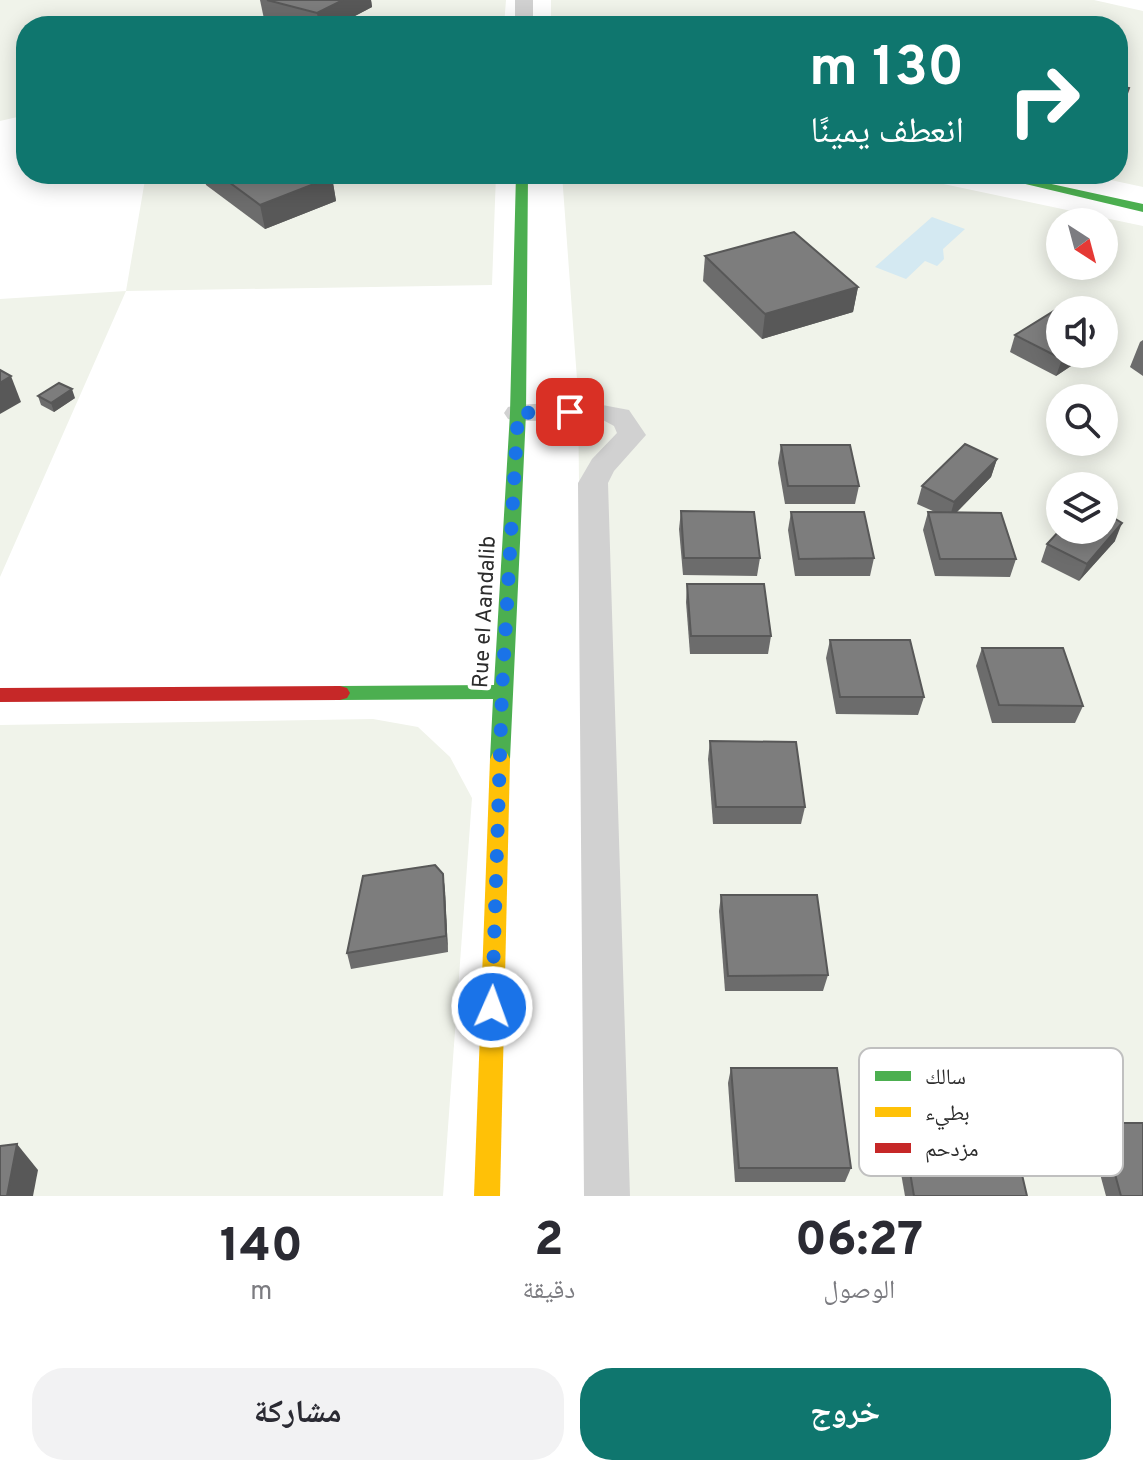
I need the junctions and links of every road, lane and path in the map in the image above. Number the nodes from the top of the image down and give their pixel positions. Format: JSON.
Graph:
{"nodes":[{"id":1,"x":522,"y":184,"type":"edge"},
{"id":2,"x":1034,"y":184,"type":"edge"},
{"id":3,"x":1143,"y":208,"type":"edge"},
{"id":4,"x":518,"y":413,"type":"junction"},
{"id":5,"x":502,"y":692,"type":"junction"},
{"id":6,"x":0,"y":695,"type":"edge"},
{"id":7,"x":487,"y":1196,"type":"edge"},
{"id":8,"x":607,"y":1196,"type":"edge"}],
"edges":[{"from":1,"to":4,"type":"street","name":"Rue el Aandalib"},
{"from":2,"to":3,"type":"street"},
{"from":4,"to":5,"type":"street","name":"Rue el Aandalib"},
{"from":4,"to":8,"type":"street"},
{"from":5,"to":6,"type":"street"},
{"from":5,"to":7,"type":"street","name":"Rue el Aandalib"}]}
